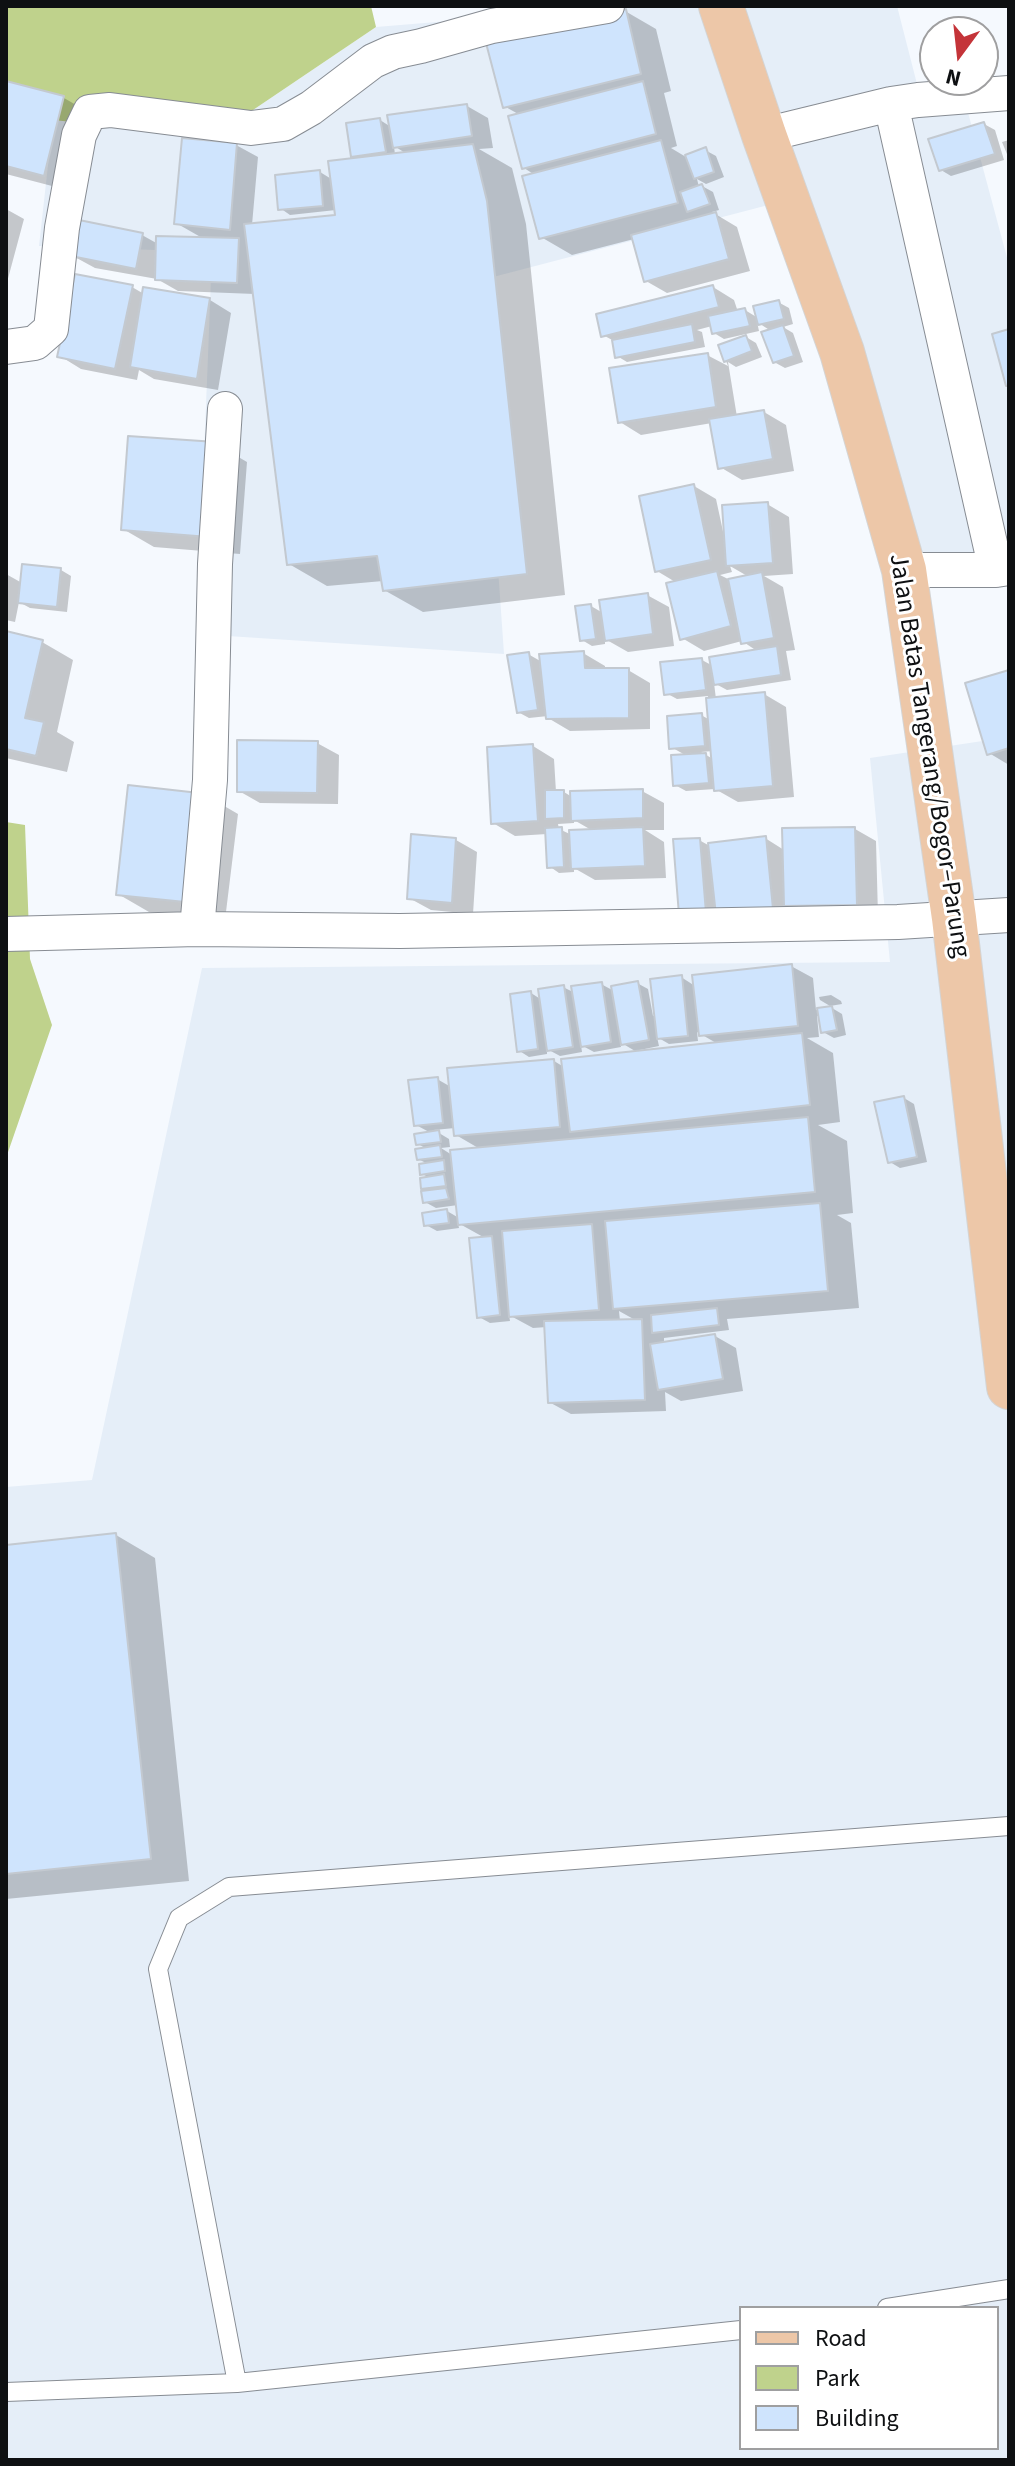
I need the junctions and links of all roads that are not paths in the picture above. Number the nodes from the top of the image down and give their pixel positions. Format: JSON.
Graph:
{"nodes":[{"id":1,"x":607,"y":6,"type":"edge"},
{"id":2,"x":721,"y":6,"type":"edge"},
{"id":3,"x":1009,"y":93,"type":"edge"},
{"id":4,"x":891,"y":104,"type":"junction"},
{"id":5,"x":764,"y":135,"type":"junction"},
{"id":6,"x":6,"y":347,"type":"edge"},
{"id":7,"x":225,"y":409,"type":"dead end"},
{"id":8,"x":1002,"y":569,"type":"edge"},
{"id":9,"x":904,"y":570,"type":"junction"},
{"id":10,"x":1009,"y":915,"type":"edge"},
{"id":11,"x":954,"y":918,"type":"junction"},
{"id":12,"x":197,"y":929,"type":"junction"},
{"id":13,"x":6,"y":934,"type":"edge"},
{"id":14,"x":1009,"y":1387,"type":"edge"},
{"id":15,"x":1009,"y":1826,"type":"edge"},
{"id":16,"x":1009,"y":2289,"type":"edge"},
{"id":17,"x":900,"y":2306,"type":"edge"},
{"id":18,"x":739,"y":2330,"type":"edge"},
{"id":19,"x":237,"y":2383,"type":"junction"},
{"id":20,"x":6,"y":2392,"type":"edge"}],
"edges":[{"from":1,"to":6,"type":"street"},
{"from":2,"to":5,"type":"main road","name":"Jalan Batas Tangerang/Bogor–Parung"},
{"from":3,"to":4,"type":"street"},
{"from":4,"to":5,"type":"street"},
{"from":4,"to":8,"type":"street"},
{"from":5,"to":9,"type":"main road","name":"Jalan Batas Tangerang/Bogor–Parung"},
{"from":7,"to":12,"type":"street"},
{"from":8,"to":9,"type":"street"},
{"from":9,"to":11,"type":"main road","name":"Jalan Batas Tangerang/Bogor–Parung"},
{"from":10,"to":11,"type":"street"},
{"from":11,"to":12,"type":"street"},
{"from":11,"to":14,"type":"main road","name":"Jalan Batas Tangerang/Bogor–Parung"},
{"from":12,"to":13,"type":"street"},
{"from":15,"to":19,"type":"lane"},
{"from":16,"to":17,"type":"lane"},
{"from":18,"to":19,"type":"lane"},
{"from":19,"to":20,"type":"lane"}]}
